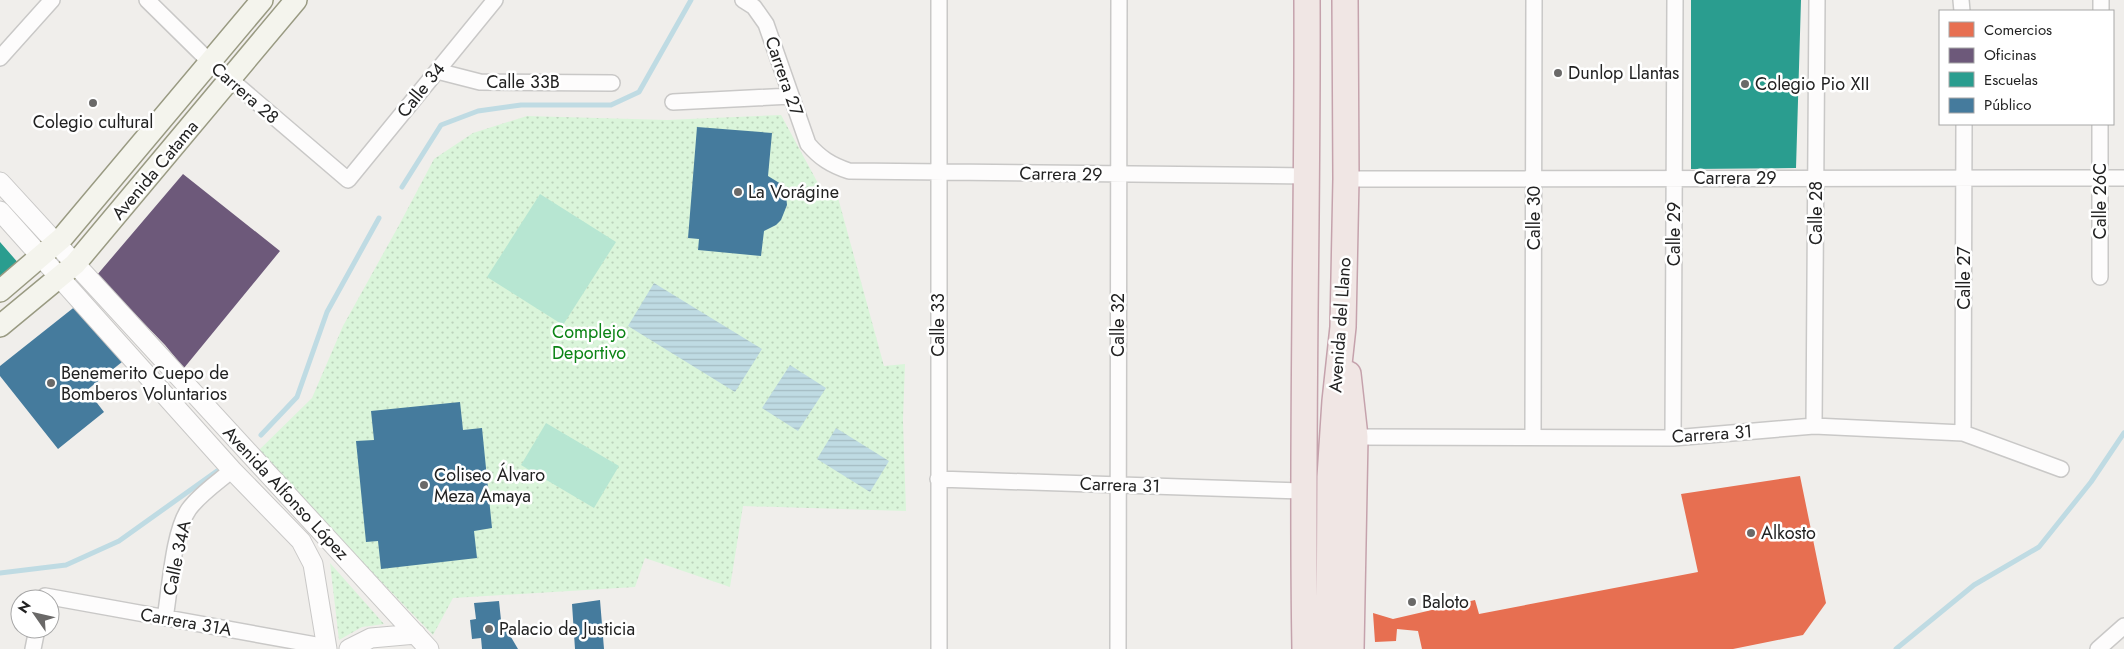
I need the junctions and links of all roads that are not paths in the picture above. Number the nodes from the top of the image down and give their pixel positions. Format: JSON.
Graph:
{"nodes":[{"id":1,"x":52,"y":0,"type":"edge"},
{"id":2,"x":147,"y":0,"type":"edge"},
{"id":3,"x":262,"y":0,"type":"edge"},
{"id":4,"x":296,"y":0,"type":"edge"},
{"id":5,"x":495,"y":0,"type":"edge"},
{"id":6,"x":743,"y":0,"type":"edge"},
{"id":7,"x":939,"y":0,"type":"edge"},
{"id":8,"x":1119,"y":0,"type":"edge"},
{"id":9,"x":1307,"y":0,"type":"edge"},
{"id":10,"x":1345,"y":0,"type":"edge"},
{"id":11,"x":1534,"y":0,"type":"edge"},
{"id":12,"x":1675,"y":0,"type":"edge"},
{"id":13,"x":1817,"y":0,"type":"edge"},
{"id":14,"x":0,"y":58,"type":"edge"},
{"id":15,"x":211,"y":63,"type":"junction"},
{"id":16,"x":437,"y":71,"type":"junction"},
{"id":17,"x":230,"y":81,"type":"junction"},
{"id":18,"x":612,"y":83,"type":"dead end"},
{"id":19,"x":791,"y":96,"type":"junction"},
{"id":20,"x":673,"y":102,"type":"dead end"},
{"id":21,"x":1964,"y":125,"type":"edge"},
{"id":22,"x":2100,"y":125,"type":"edge"},
{"id":23,"x":818,"y":157,"type":"joint"},
{"id":24,"x":938,"y":172,"type":"junction"},
{"id":25,"x":1119,"y":174,"type":"junction"},
{"id":26,"x":1308,"y":176,"type":"junction"},
{"id":27,"x":1346,"y":178,"type":"junction"},
{"id":28,"x":1534,"y":178,"type":"junction"},
{"id":29,"x":1674,"y":178,"type":"junction"},
{"id":30,"x":1816,"y":178,"type":"junction"},
{"id":31,"x":1965,"y":178,"type":"junction"},
{"id":32,"x":2100,"y":178,"type":"junction"},
{"id":33,"x":2124,"y":178,"type":"edge"},
{"id":34,"x":348,"y":180,"type":"joint"},
{"id":35,"x":0,"y":182,"type":"edge"},
{"id":36,"x":0,"y":211,"type":"edge"},
{"id":37,"x":50,"y":250,"type":"junction"},
{"id":38,"x":68,"y":270,"type":"junction"},
{"id":39,"x":2100,"y":277,"type":"dead end"},
{"id":40,"x":0,"y":291,"type":"edge"},
{"id":41,"x":0,"y":326,"type":"edge"},
{"id":42,"x":1343,"y":327,"type":"junction"},
{"id":43,"x":1814,"y":426,"type":"junction"},
{"id":44,"x":1963,"y":433,"type":"junction"},
{"id":45,"x":1533,"y":436,"type":"junction"},
{"id":46,"x":1355,"y":437,"type":"junction"},
{"id":47,"x":1673,"y":438,"type":"junction"},
{"id":48,"x":2062,"y":469,"type":"dead end"},
{"id":49,"x":232,"y":470,"type":"junction"},
{"id":50,"x":938,"y":478,"type":"junction"},
{"id":51,"x":1118,"y":485,"type":"junction"},
{"id":52,"x":1302,"y":491,"type":"junction"},
{"id":53,"x":60,"y":601,"type":"edge"},
{"id":54,"x":165,"y":618,"type":"junction"},
{"id":55,"x":2124,"y":626,"type":"edge"},
{"id":56,"x":416,"y":634,"type":"junction"},
{"id":57,"x":327,"y":648,"type":"edge"},
{"id":58,"x":350,"y":649,"type":"edge"},
{"id":59,"x":429,"y":649,"type":"edge"},
{"id":60,"x":939,"y":649,"type":"edge"},
{"id":61,"x":1118,"y":649,"type":"edge"},
{"id":62,"x":1305,"y":649,"type":"edge"},
{"id":63,"x":1329,"y":649,"type":"edge"},
{"id":64,"x":1351,"y":649,"type":"edge"},
{"id":65,"x":2098,"y":649,"type":"edge"}],
"edges":[{"from":1,"to":14,"type":"street"},
{"from":2,"to":15,"type":"street","name":"Carrera 28"},
{"from":3,"to":15,"type":"main road","name":"Avenida Catama"},
{"from":4,"to":17,"type":"main road","name":"Avenida Catama"},
{"from":5,"to":16,"type":"street","name":"Calle 34"},
{"from":6,"to":19,"type":"street","name":"Carrera 27"},
{"from":7,"to":24,"type":"street","name":"Calle 33"},
{"from":8,"to":25,"type":"street","name":"Calle 32"},
{"from":9,"to":26,"type":"highway","name":"Avenida del Llano"},
{"from":10,"to":27,"type":"highway","name":"Avenida del Llano"},
{"from":11,"to":28,"type":"street","name":"Calle 30"},
{"from":12,"to":29,"type":"street","name":"Calle 29"},
{"from":13,"to":30,"type":"street","name":"Calle 28"},
{"from":15,"to":17,"type":"street","name":"Carrera 28"},
{"from":15,"to":37,"type":"main road","name":"Avenida Catama"},
{"from":16,"to":18,"type":"street","name":"Calle 33B"},
{"from":16,"to":34,"type":"street","name":"Calle 34"},
{"from":17,"to":34,"type":"street","name":"Carrera 28"},
{"from":17,"to":38,"type":"main road","name":"Avenida Catama"},
{"from":19,"to":20,"type":"street"},
{"from":19,"to":23,"type":"street","name":"Carrera 27"},
{"from":21,"to":31,"type":"street","name":"Calle 27"},
{"from":22,"to":32,"type":"street","name":"Calle 26C"},
{"from":23,"to":24,"type":"street","name":"Carrera 29"},
{"from":24,"to":25,"type":"street","name":"Carrera 29"},
{"from":24,"to":50,"type":"street","name":"Calle 33"},
{"from":25,"to":26,"type":"street","name":"Carrera 29"},
{"from":25,"to":51,"type":"street","name":"Calle 32"},
{"from":26,"to":52,"type":"highway","name":"Avenida del Llano"},
{"from":27,"to":28,"type":"street","name":"Carrera 29"},
{"from":27,"to":42,"type":"highway","name":"Avenida del Llano"},
{"from":28,"to":29,"type":"street","name":"Carrera 29"},
{"from":28,"to":45,"type":"street","name":"Calle 30"},
{"from":29,"to":30,"type":"street","name":"Carrera 29"},
{"from":29,"to":47,"type":"street","name":"Calle 29"},
{"from":30,"to":31,"type":"street","name":"Carrera 29"},
{"from":30,"to":43,"type":"street","name":"Calle 28"},
{"from":31,"to":32,"type":"street","name":"Carrera 29"},
{"from":31,"to":44,"type":"street","name":"Calle 27"},
{"from":32,"to":33,"type":"street","name":"Carrera 29"},
{"from":32,"to":39,"type":"street","name":"Calle 26C"},
{"from":35,"to":37,"type":"street","name":"Avenida Alfonso López"},
{"from":36,"to":37,"type":"street","name":"Avenida Alfonso López"},
{"from":37,"to":38,"type":"street","name":"Avenida Alfonso López"},
{"from":37,"to":40,"type":"main road","name":"Avenida Catama"},
{"from":38,"to":41,"type":"main road","name":"Avenida Catama"},
{"from":38,"to":49,"type":"street","name":"Avenida Alfonso López"},
{"from":38,"to":56,"type":"street","name":"Avenida Alfonso López"},
{"from":42,"to":46,"type":"highway"},
{"from":42,"to":63,"type":"highway","name":"Avenida del Llano"},
{"from":43,"to":44,"type":"street","name":"Carrera 31"},
{"from":43,"to":47,"type":"street","name":"Carrera 31"},
{"from":44,"to":48,"type":"street","name":"Carrera 31"},
{"from":45,"to":46,"type":"street","name":"Carrera 31"},
{"from":45,"to":47,"type":"street","name":"Carrera 31"},
{"from":46,"to":64,"type":"highway"},
{"from":49,"to":54,"type":"street","name":"Calle 34A"},
{"from":49,"to":57,"type":"street","name":"Avenida Alfonso López"},
{"from":50,"to":51,"type":"street","name":"Carrera 31"},
{"from":50,"to":60,"type":"street","name":"Calle 33"},
{"from":51,"to":52,"type":"street","name":"Carrera 31"},
{"from":51,"to":61,"type":"street","name":"Calle 32"},
{"from":52,"to":62,"type":"highway","name":"Avenida del Llano"},
{"from":53,"to":54,"type":"street","name":"Carrera 31A"},
{"from":54,"to":57,"type":"street","name":"Carrera 31A"},
{"from":55,"to":65,"type":"street"},
{"from":56,"to":58,"type":"street"},
{"from":56,"to":59,"type":"street","name":"Avenida Alfonso López"}]}
